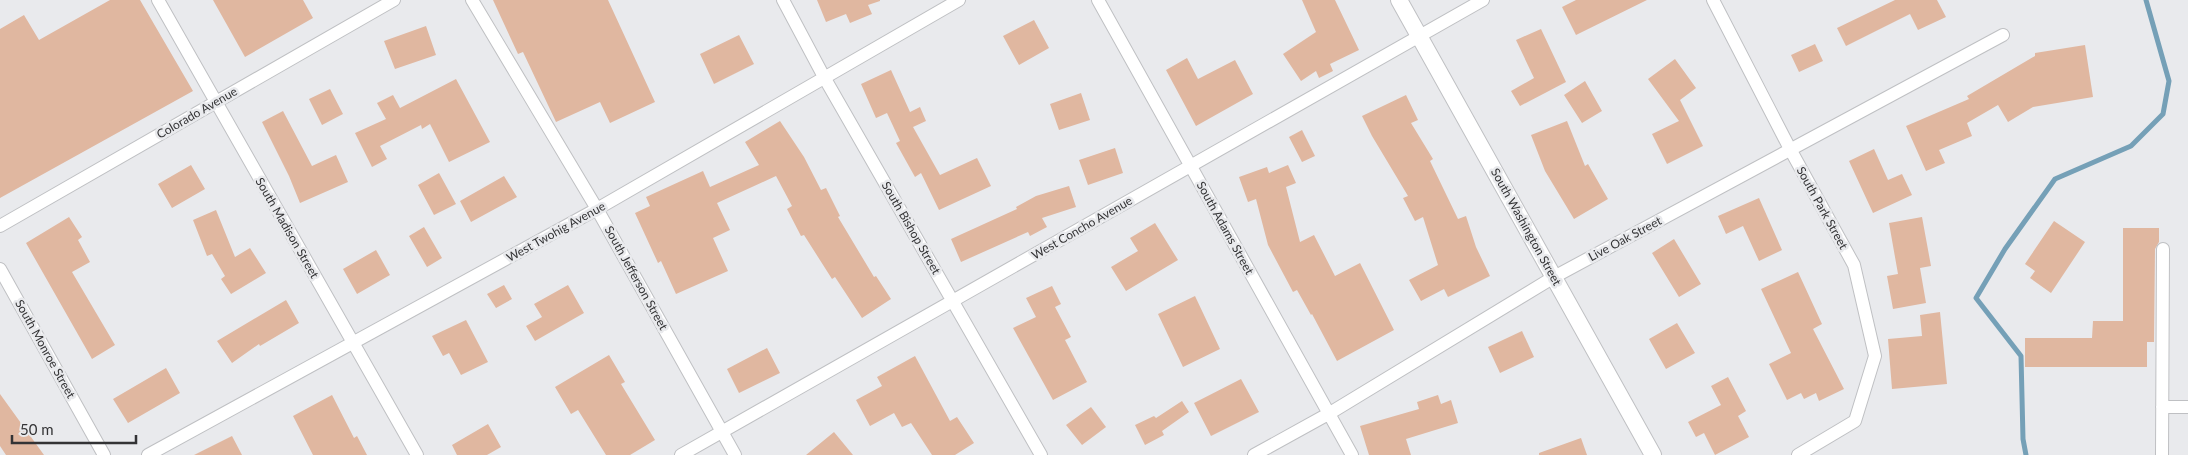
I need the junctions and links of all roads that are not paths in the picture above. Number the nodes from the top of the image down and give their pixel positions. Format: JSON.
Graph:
{"nodes":[{"id":1,"x":158,"y":0,"type":"edge"},
{"id":2,"x":394,"y":0,"type":"edge"},
{"id":3,"x":472,"y":0,"type":"edge"},
{"id":4,"x":783,"y":0,"type":"edge"},
{"id":5,"x":959,"y":0,"type":"edge"},
{"id":6,"x":1098,"y":0,"type":"edge"},
{"id":7,"x":1399,"y":0,"type":"edge"},
{"id":8,"x":1483,"y":0,"type":"edge"},
{"id":9,"x":1713,"y":0,"type":"edge"},
{"id":10,"x":2003,"y":35,"type":"dead end"},
{"id":11,"x":1419,"y":36,"type":"junction"},
{"id":12,"x":824,"y":77,"type":"junction"},
{"id":13,"x":216,"y":102,"type":"junction"},
{"id":14,"x":1790,"y":149,"type":"junction"},
{"id":15,"x":1191,"y":166,"type":"junction"},
{"id":16,"x":597,"y":209,"type":"junction"},
{"id":17,"x":0,"y":226,"type":"edge"},
{"id":18,"x":2163,"y":249,"type":"dead end"},
{"id":19,"x":0,"y":269,"type":"edge"},
{"id":20,"x":1554,"y":277,"type":"junction"},
{"id":21,"x":953,"y":301,"type":"junction"},
{"id":22,"x":352,"y":343,"type":"junction"},
{"id":23,"x":2162,"y":407,"type":"junction"},
{"id":24,"x":2188,"y":407,"type":"edge"},
{"id":25,"x":1330,"y":413,"type":"junction"},
{"id":26,"x":722,"y":432,"type":"junction"},
{"id":27,"x":104,"y":455,"type":"edge"},
{"id":28,"x":148,"y":455,"type":"edge"},
{"id":29,"x":417,"y":455,"type":"edge"},
{"id":30,"x":681,"y":455,"type":"edge"},
{"id":31,"x":735,"y":455,"type":"edge"},
{"id":32,"x":1041,"y":455,"type":"edge"},
{"id":33,"x":1254,"y":455,"type":"edge"},
{"id":34,"x":1352,"y":455,"type":"edge"},
{"id":35,"x":1653,"y":455,"type":"edge"},
{"id":36,"x":1798,"y":455,"type":"edge"},
{"id":37,"x":2162,"y":455,"type":"edge"}],
"edges":[{"from":1,"to":13,"type":"street","name":"South Madison Street"},
{"from":2,"to":13,"type":"street","name":"Colorado Avenue"},
{"from":3,"to":16,"type":"street","name":"South Jefferson Street"},
{"from":4,"to":12,"type":"street","name":"South Bishop Street"},
{"from":5,"to":12,"type":"street","name":"West Twohig Avenue"},
{"from":6,"to":15,"type":"street","name":"South Adams Street"},
{"from":7,"to":11,"type":"street","name":"South Washington Street"},
{"from":8,"to":11,"type":"street","name":"West Concho Avenue"},
{"from":9,"to":14,"type":"street","name":"South Park Street"},
{"from":10,"to":14,"type":"street","name":"Live Oak Street"},
{"from":11,"to":15,"type":"street","name":"West Concho Avenue"},
{"from":11,"to":20,"type":"street","name":"South Washington Street"},
{"from":12,"to":16,"type":"street","name":"West Twohig Avenue"},
{"from":12,"to":21,"type":"street","name":"South Bishop Street"},
{"from":13,"to":17,"type":"street","name":"Colorado Avenue"},
{"from":13,"to":22,"type":"street","name":"South Madison Street"},
{"from":14,"to":20,"type":"street","name":"Live Oak Street"},
{"from":14,"to":36,"type":"street","name":"South Park Street"},
{"from":15,"to":21,"type":"street","name":"West Concho Avenue"},
{"from":15,"to":25,"type":"street","name":"South Adams Street"},
{"from":16,"to":22,"type":"street","name":"West Twohig Avenue"},
{"from":16,"to":26,"type":"street","name":"South Jefferson Street"},
{"from":18,"to":23,"type":"street"},
{"from":19,"to":27,"type":"street","name":"South Monroe Street"},
{"from":20,"to":25,"type":"street","name":"Live Oak Street"},
{"from":20,"to":35,"type":"street","name":"South Washington Street"},
{"from":21,"to":26,"type":"street","name":"West Concho Avenue"},
{"from":21,"to":32,"type":"street","name":"South Bishop Street"},
{"from":22,"to":28,"type":"street","name":"West Twohig Avenue"},
{"from":22,"to":29,"type":"street","name":"South Madison Street"},
{"from":23,"to":24,"type":"street"},
{"from":23,"to":37,"type":"street"},
{"from":25,"to":33,"type":"street","name":"Live Oak Street"},
{"from":25,"to":34,"type":"street","name":"South Adams Street"},
{"from":26,"to":30,"type":"street","name":"West Concho Avenue"},
{"from":26,"to":31,"type":"street","name":"South Jefferson Street"}]}
